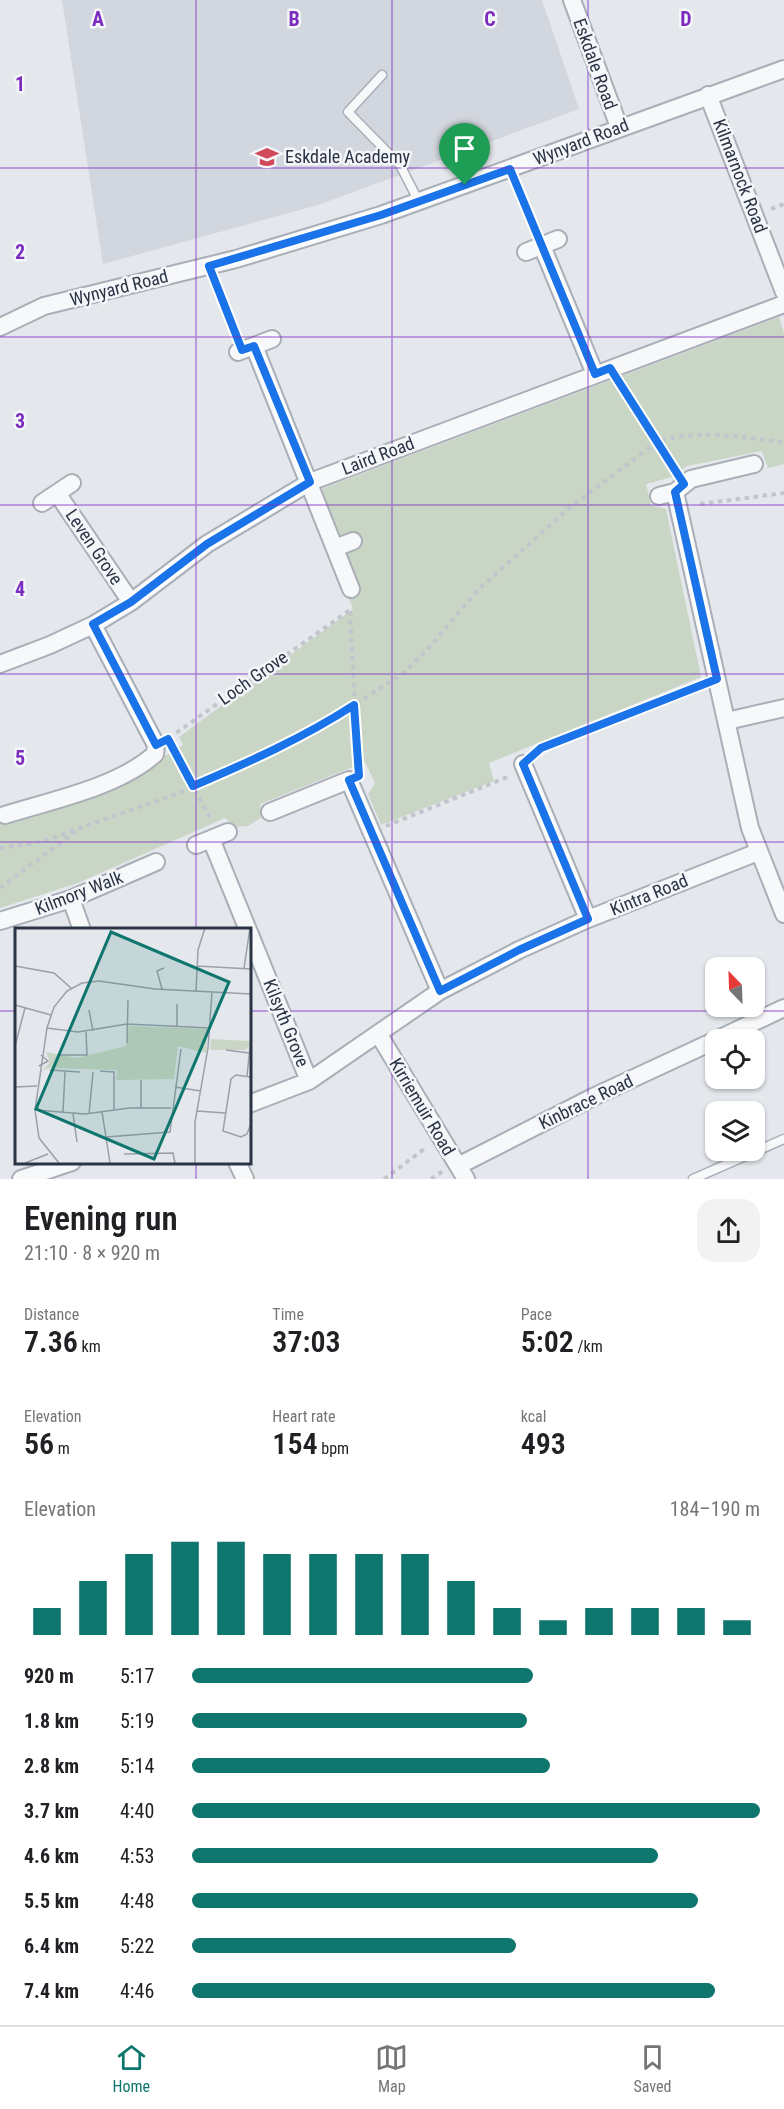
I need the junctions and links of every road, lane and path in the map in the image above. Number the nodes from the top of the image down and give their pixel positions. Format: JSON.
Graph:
{"nodes":[{"id":1,"x":572,"y":0,"type":"edge"},
{"id":2,"x":784,"y":69,"type":"edge"},
{"id":3,"x":382,"y":75,"type":"dead end"},
{"id":4,"x":708,"y":95,"type":"junction"},
{"id":5,"x":619,"y":128,"type":"junction"},
{"id":6,"x":510,"y":169,"type":"junction"},
{"id":7,"x":419,"y":202,"type":"junction"},
{"id":8,"x":558,"y":239,"type":"dead end"},
{"id":9,"x":534,"y":249,"type":"junction"},
{"id":10,"x":209,"y":266,"type":"junction"},
{"id":11,"x":784,"y":292,"type":"edge"},
{"id":12,"x":784,"y":304,"type":"edge"},
{"id":13,"x":0,"y":327,"type":"edge"},
{"id":14,"x":272,"y":339,"type":"dead end"},
{"id":15,"x":244,"y":349,"type":"junction"},
{"id":16,"x":602,"y":371,"type":"junction"},
{"id":17,"x":657,"y":442,"type":"junction"},
{"id":18,"x":784,"y":442,"type":"edge"},
{"id":19,"x":754,"y":464,"type":"dead end"},
{"id":20,"x":310,"y":482,"type":"junction"},
{"id":21,"x":72,"y":483,"type":"dead end"},
{"id":22,"x":672,"y":490,"type":"junction"},
{"id":23,"x":57,"y":493,"type":"junction"},
{"id":24,"x":784,"y":493,"type":"edge"},
{"id":25,"x":42,"y":503,"type":"dead end"},
{"id":26,"x":700,"y":504,"type":"dead end"},
{"id":27,"x":353,"y":541,"type":"dead end"},
{"id":28,"x":335,"y":548,"type":"junction"},
{"id":29,"x":351,"y":590,"type":"dead end"},
{"id":30,"x":131,"y":602,"type":"junction"},
{"id":31,"x":93,"y":624,"type":"junction"},
{"id":32,"x":0,"y":664,"type":"edge"},
{"id":33,"x":717,"y":679,"type":"junction"},
{"id":34,"x":354,"y":705,"type":"junction"},
{"id":35,"x":784,"y":708,"type":"edge"},
{"id":36,"x":727,"y":721,"type":"junction"},
{"id":37,"x":162,"y":742,"type":"junction"},
{"id":38,"x":524,"y":767,"type":"junction"},
{"id":39,"x":354,"y":778,"type":"junction"},
{"id":40,"x":193,"y":786,"type":"junction"},
{"id":41,"x":270,"y":812,"type":"dead end"},
{"id":42,"x":6,"y":816,"type":"dead end"},
{"id":43,"x":81,"y":827,"type":"junction"},
{"id":44,"x":371,"y":832,"type":"junction"},
{"id":45,"x":214,"y":838,"type":"joint"},
{"id":46,"x":0,"y":848,"type":"edge"},
{"id":47,"x":758,"y":852,"type":"junction"},
{"id":48,"x":156,"y":862,"type":"dead end"},
{"id":49,"x":0,"y":888,"type":"edge"},
{"id":50,"x":71,"y":899,"type":"junction"},
{"id":51,"x":784,"y":914,"type":"edge"},
{"id":52,"x":588,"y":919,"type":"junction"},
{"id":53,"x":0,"y":921,"type":"edge"},
{"id":54,"x":81,"y":928,"type":"edge"},
{"id":55,"x":248,"y":928,"type":"edge"},
{"id":56,"x":250,"y":934,"type":"edge"},
{"id":57,"x":440,"y":991,"type":"junction"},
{"id":58,"x":784,"y":1008,"type":"edge"},
{"id":59,"x":739,"y":1029,"type":"edge"},
{"id":60,"x":379,"y":1035,"type":"junction"},
{"id":61,"x":705,"y":1045,"type":"edge"},
{"id":62,"x":309,"y":1081,"type":"junction"},
{"id":63,"x":250,"y":1104,"type":"edge"},
{"id":64,"x":441,"y":1137,"type":"junction"},
{"id":65,"x":784,"y":1139,"type":"edge"},
{"id":66,"x":66,"y":1164,"type":"edge"},
{"id":67,"x":238,"y":1164,"type":"edge"},
{"id":68,"x":462,"y":1173,"type":"edge"},
{"id":69,"x":21,"y":1179,"type":"edge"},
{"id":70,"x":245,"y":1179,"type":"edge"},
{"id":71,"x":384,"y":1179,"type":"edge"},
{"id":72,"x":693,"y":1179,"type":"edge"}],
"edges":[{"from":1,"to":5,"type":"street","name":"Eskdale Road"},
{"from":2,"to":4,"type":"street","name":"Wynyard Road"},
{"from":3,"to":7,"type":"lane"},
{"from":4,"to":5,"type":"street","name":"Wynyard Road"},
{"from":4,"to":11,"type":"street","name":"Kilmarnock Road"},
{"from":5,"to":6,"type":"street","name":"Wynyard Road"},
{"from":6,"to":7,"type":"street","name":"Wynyard Road"},
{"from":6,"to":9,"type":"path"},
{"from":7,"to":10,"type":"street","name":"Wynyard Road"},
{"from":8,"to":9,"type":"street"},
{"from":9,"to":16,"type":"street"},
{"from":10,"to":13,"type":"street","name":"Wynyard Road"},
{"from":10,"to":15,"type":"path"},
{"from":12,"to":16,"type":"street","name":"Laird Road"},
{"from":14,"to":15,"type":"street"},
{"from":15,"to":20,"type":"street"},
{"from":16,"to":17,"type":"path"},
{"from":16,"to":20,"type":"street","name":"Laird Road"},
{"from":17,"to":18,"type":"path"},
{"from":17,"to":22,"type":"path"},
{"from":17,"to":34,"type":"path"},
{"from":19,"to":22,"type":"street"},
{"from":20,"to":28,"type":"street"},
{"from":20,"to":30,"type":"street","name":"Laird Road"},
{"from":21,"to":23,"type":"street","name":"Leven Grove"},
{"from":22,"to":33,"type":"street"},
{"from":23,"to":25,"type":"street","name":"Leven Grove"},
{"from":23,"to":30,"type":"street","name":"Leven Grove"},
{"from":24,"to":26,"type":"path"},
{"from":27,"to":28,"type":"street"},
{"from":28,"to":29,"type":"street"},
{"from":30,"to":31,"type":"street","name":"Laird Road"},
{"from":31,"to":32,"type":"street","name":"Laird Road"},
{"from":31,"to":37,"type":"street"},
{"from":33,"to":36,"type":"street"},
{"from":33,"to":38,"type":"path"},
{"from":34,"to":37,"type":"path","name":"Loch Grove"},
{"from":34,"to":39,"type":"path"},
{"from":34,"to":40,"type":"path"},
{"from":35,"to":36,"type":"street"},
{"from":36,"to":47,"type":"street"},
{"from":37,"to":40,"type":"path"},
{"from":37,"to":42,"type":"street"},
{"from":38,"to":44,"type":"path"},
{"from":38,"to":52,"type":"street"},
{"from":39,"to":41,"type":"street"},
{"from":39,"to":44,"type":"street"},
{"from":40,"to":43,"type":"path"},
{"from":40,"to":45,"type":"path"},
{"from":43,"to":46,"type":"path"},
{"from":43,"to":49,"type":"path"},
{"from":44,"to":57,"type":"street"},
{"from":45,"to":55,"type":"street","name":"Kilsyth Grove"},
{"from":47,"to":51,"type":"street"},
{"from":47,"to":52,"type":"street","name":"Kintra Road"},
{"from":48,"to":50,"type":"street","name":"Kilmory Walk"},
{"from":50,"to":53,"type":"street","name":"Kilmory Walk"},
{"from":50,"to":54,"type":"street"},
{"from":52,"to":57,"type":"street","name":"Kintra Road"},
{"from":56,"to":62,"type":"street","name":"Kilsyth Grove"},
{"from":57,"to":60,"type":"street","name":"Kintra Road"},
{"from":58,"to":59,"type":"street","name":"Kinbrace Road"},
{"from":60,"to":62,"type":"street","name":"Kintra Road"},
{"from":60,"to":64,"type":"street","name":"Kirriemuir Road"},
{"from":61,"to":68,"type":"street","name":"Kinbrace Road"},
{"from":62,"to":63,"type":"street","name":"Kintra Road"},
{"from":64,"to":68,"type":"street","name":"Kirriemuir Road"},
{"from":64,"to":71,"type":"path"},
{"from":65,"to":72,"type":"lane"},
{"from":66,"to":69,"type":"street"},
{"from":67,"to":70,"type":"street"}]}
